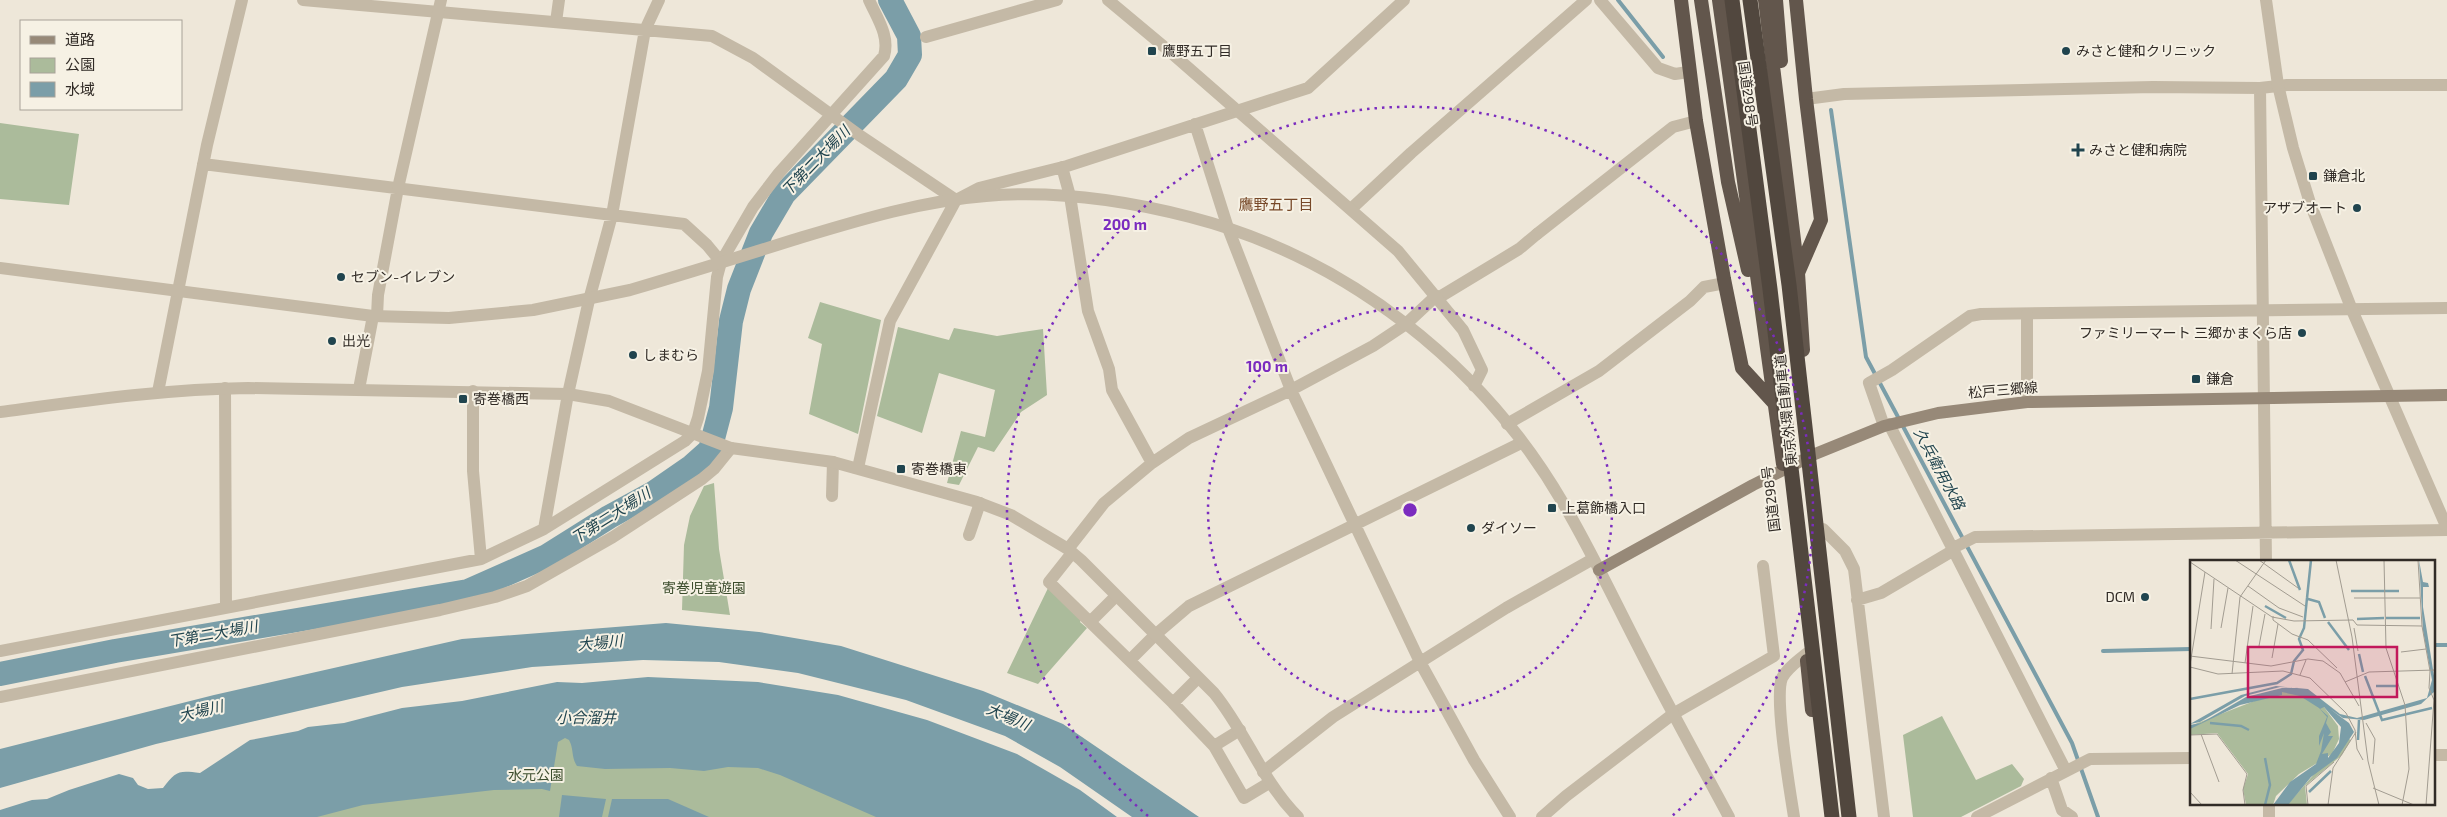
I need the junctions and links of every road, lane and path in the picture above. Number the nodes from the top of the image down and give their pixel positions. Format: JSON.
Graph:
{"nodes":[{"id":1,"x":242,"y":0,"type":"edge"},
{"id":2,"x":303,"y":0,"type":"edge"},
{"id":3,"x":560,"y":0,"type":"edge"},
{"id":4,"x":659,"y":0,"type":"edge"},
{"id":5,"x":869,"y":0,"type":"edge"},
{"id":6,"x":1057,"y":0,"type":"edge"},
{"id":7,"x":1108,"y":0,"type":"edge"},
{"id":8,"x":1404,"y":0,"type":"edge"},
{"id":9,"x":1586,"y":0,"type":"edge"},
{"id":10,"x":1600,"y":0,"type":"edge"},
{"id":11,"x":1681,"y":0,"type":"edge"},
{"id":12,"x":1701,"y":0,"type":"edge"},
{"id":13,"x":1719,"y":0,"type":"edge"},
{"id":14,"x":1732,"y":0,"type":"edge"},
{"id":15,"x":1750,"y":0,"type":"edge"},
{"id":16,"x":1766,"y":0,"type":"edge"},
{"id":17,"x":1776,"y":0,"type":"edge"},
{"id":18,"x":1796,"y":0,"type":"edge"},
{"id":19,"x":2266,"y":0,"type":"edge"},
{"id":20,"x":441,"y":6,"type":"edge"},
{"id":21,"x":556,"y":22,"type":"junction"},
{"id":22,"x":645,"y":30,"type":"junction"},
{"id":23,"x":926,"y":37,"type":"dead end"},
{"id":24,"x":1688,"y":72,"type":"junction"},
{"id":25,"x":2447,"y":85,"type":"edge"},
{"id":26,"x":2278,"y":86,"type":"junction"},
{"id":27,"x":2260,"y":88,"type":"junction"},
{"id":28,"x":1806,"y":99,"type":"junction"},
{"id":29,"x":1238,"y":111,"type":"junction"},
{"id":30,"x":834,"y":116,"type":"junction"},
{"id":31,"x":1696,"y":121,"type":"junction"},
{"id":32,"x":1195,"y":124,"type":"junction"},
{"id":33,"x":1783,"y":147,"type":"junction"},
{"id":34,"x":204,"y":164,"type":"junction"},
{"id":35,"x":1062,"y":167,"type":"junction"},
{"id":36,"x":398,"y":188,"type":"junction"},
{"id":37,"x":1070,"y":196,"type":"junction"},
{"id":38,"x":956,"y":200,"type":"junction"},
{"id":39,"x":1351,"y":209,"type":"junction"},
{"id":40,"x":612,"y":215,"type":"junction"},
{"id":41,"x":1228,"y":228,"type":"junction"},
{"id":42,"x":721,"y":262,"type":"junction"},
{"id":43,"x":0,"y":268,"type":"edge"},
{"id":44,"x":1798,"y":273,"type":"junction"},
{"id":45,"x":1725,"y":283,"type":"junction"},
{"id":46,"x":178,"y":290,"type":"junction"},
{"id":47,"x":1437,"y":297,"type":"junction"},
{"id":48,"x":589,"y":300,"type":"junction"},
{"id":49,"x":2447,"y":308,"type":"edge"},
{"id":50,"x":2262,"y":310,"type":"junction"},
{"id":51,"x":2352,"y":310,"type":"junction"},
{"id":52,"x":2027,"y":314,"type":"junction"},
{"id":53,"x":375,"y":316,"type":"junction"},
{"id":54,"x":1406,"y":324,"type":"junction"},
{"id":55,"x":1768,"y":351,"type":"junction"},
{"id":56,"x":1474,"y":386,"type":"junction"},
{"id":57,"x":225,"y":388,"type":"junction"},
{"id":58,"x":359,"y":389,"type":"junction"},
{"id":59,"x":1291,"y":390,"type":"junction"},
{"id":60,"x":473,"y":391,"type":"junction"},
{"id":61,"x":158,"y":392,"type":"junction"},
{"id":62,"x":568,"y":394,"type":"junction"},
{"id":63,"x":2390,"y":395,"type":"junction"},
{"id":64,"x":2447,"y":395,"type":"edge"},
{"id":65,"x":2264,"y":397,"type":"junction"},
{"id":66,"x":2027,"y":402,"type":"junction"},
{"id":67,"x":1775,"y":404,"type":"junction"},
{"id":68,"x":0,"y":412,"type":"edge"},
{"id":69,"x":1507,"y":424,"type":"junction"},
{"id":70,"x":1886,"y":425,"type":"junction"},
{"id":71,"x":695,"y":434,"type":"junction"},
{"id":72,"x":1521,"y":444,"type":"junction"},
{"id":73,"x":728,"y":447,"type":"junction"},
{"id":74,"x":1815,"y":454,"type":"junction"},
{"id":75,"x":834,"y":462,"type":"junction"},
{"id":76,"x":1152,"y":463,"type":"junction"},
{"id":77,"x":858,"y":468,"type":"junction"},
{"id":78,"x":1784,"y":469,"type":"junction"},
{"id":79,"x":832,"y":496,"type":"dead end"},
{"id":80,"x":980,"y":502,"type":"junction"},
{"id":81,"x":1355,"y":523,"type":"junction"},
{"id":82,"x":1823,"y":528,"type":"junction"},
{"id":83,"x":544,"y":529,"type":"junction"},
{"id":84,"x":2447,"y":529,"type":"edge"},
{"id":85,"x":2266,"y":533,"type":"junction"},
{"id":86,"x":969,"y":534,"type":"dead end"},
{"id":87,"x":1953,"y":549,"type":"junction"},
{"id":88,"x":1070,"y":551,"type":"junction"},
{"id":89,"x":481,"y":559,"type":"junction"},
{"id":90,"x":2266,"y":560,"type":"edge"},
{"id":91,"x":1596,"y":565,"type":"junction"},
{"id":92,"x":1763,"y":566,"type":"dead end"},
{"id":93,"x":1116,"y":596,"type":"junction"},
{"id":94,"x":1857,"y":600,"type":"junction"},
{"id":95,"x":226,"y":608,"type":"junction"},
{"id":96,"x":1091,"y":621,"type":"junction"},
{"id":97,"x":1155,"y":635,"type":"junction"},
{"id":98,"x":0,"y":651,"type":"edge"},
{"id":99,"x":1806,"y":654,"type":"junction"},
{"id":100,"x":1130,"y":660,"type":"junction"},
{"id":101,"x":1420,"y":662,"type":"junction"},
{"id":102,"x":1763,"y":663,"type":"junction"},
{"id":103,"x":1787,"y":670,"type":"junction"},
{"id":104,"x":1198,"y":678,"type":"junction"},
{"id":105,"x":0,"y":697,"type":"edge"},
{"id":106,"x":1172,"y":704,"type":"junction"},
{"id":107,"x":1673,"y":714,"type":"junction"},
{"id":108,"x":1240,"y":730,"type":"junction"},
{"id":109,"x":1214,"y":746,"type":"junction"},
{"id":110,"x":2434,"y":755,"type":"edge"},
{"id":111,"x":2447,"y":755,"type":"edge"},
{"id":112,"x":2190,"y":758,"type":"edge"},
{"id":113,"x":2068,"y":770,"type":"junction"},
{"id":114,"x":1266,"y":778,"type":"junction"},
{"id":115,"x":2051,"y":778,"type":"junction"},
{"id":116,"x":2269,"y":804,"type":"edge"},
{"id":117,"x":1298,"y":817,"type":"edge"},
{"id":118,"x":1510,"y":817,"type":"edge"},
{"id":119,"x":1542,"y":817,"type":"edge"},
{"id":120,"x":1729,"y":817,"type":"edge"},
{"id":121,"x":1794,"y":817,"type":"edge"},
{"id":122,"x":1826,"y":817,"type":"edge"},
{"id":123,"x":1832,"y":817,"type":"edge"},
{"id":124,"x":1849,"y":817,"type":"edge"},
{"id":125,"x":1854,"y":817,"type":"edge"},
{"id":126,"x":1884,"y":817,"type":"edge"},
{"id":127,"x":1977,"y":817,"type":"edge"},
{"id":128,"x":2072,"y":817,"type":"edge"},
{"id":129,"x":2270,"y":817,"type":"edge"}],
"edges":[{"from":1,"to":34,"type":"street"},
{"from":2,"to":20,"type":"street"},
{"from":3,"to":21,"type":"street"},
{"from":4,"to":22,"type":"street"},
{"from":5,"to":30,"type":"street"},
{"from":6,"to":23,"type":"street"},
{"from":7,"to":29,"type":"street"},
{"from":8,"to":29,"type":"street"},
{"from":9,"to":39,"type":"street"},
{"from":10,"to":24,"type":"street"},
{"from":11,"to":24,"type":"highway"},
{"from":12,"to":55,"type":"highway"},
{"from":13,"to":55,"type":"highway","name":"国道298号"},
{"from":14,"to":123,"type":"highway","name":"東京外環自動車道","bridge":true},
{"from":15,"to":124,"type":"highway","name":"東京外環自動車道","bridge":true},
{"from":16,"to":33,"type":"highway","name":"国道298号"},
{"from":17,"to":33,"type":"highway","name":"国道298号"},
{"from":18,"to":28,"type":"highway"},
{"from":19,"to":26,"type":"street"},
{"from":20,"to":21,"type":"street"},
{"from":20,"to":36,"type":"street"},
{"from":21,"to":22,"type":"street"},
{"from":22,"to":30,"type":"street"},
{"from":22,"to":40,"type":"street"},
{"from":24,"to":31,"type":"highway"},
{"from":25,"to":26,"type":"street"},
{"from":26,"to":27,"type":"street"},
{"from":26,"to":51,"type":"street"},
{"from":27,"to":28,"type":"street"},
{"from":27,"to":50,"type":"street"},
{"from":28,"to":44,"type":"highway"},
{"from":29,"to":32,"type":"street"},
{"from":29,"to":39,"type":"street"},
{"from":30,"to":38,"type":"street"},
{"from":30,"to":42,"type":"street"},
{"from":31,"to":45,"type":"highway"},
{"from":31,"to":47,"type":"street"},
{"from":32,"to":35,"type":"street"},
{"from":32,"to":41,"type":"street"},
{"from":33,"to":44,"type":"highway","name":"国道298号"},
{"from":34,"to":36,"type":"street"},
{"from":34,"to":46,"type":"street"},
{"from":35,"to":37,"type":"street"},
{"from":35,"to":38,"type":"street"},
{"from":36,"to":40,"type":"street"},
{"from":36,"to":53,"type":"street"},
{"from":37,"to":38,"type":"street"},
{"from":37,"to":41,"type":"street"},
{"from":37,"to":76,"type":"street"},
{"from":38,"to":42,"type":"street"},
{"from":38,"to":77,"type":"street"},
{"from":39,"to":47,"type":"street"},
{"from":40,"to":42,"type":"street"},
{"from":40,"to":48,"type":"street"},
{"from":41,"to":54,"type":"street"},
{"from":41,"to":59,"type":"street"},
{"from":42,"to":48,"type":"street"},
{"from":42,"to":71,"type":"street"},
{"from":43,"to":46,"type":"street"},
{"from":44,"to":74,"type":"highway","name":"国道298号"},
{"from":45,"to":67,"type":"highway"},
{"from":45,"to":69,"type":"street"},
{"from":46,"to":53,"type":"street"},
{"from":46,"to":61,"type":"street"},
{"from":47,"to":54,"type":"street"},
{"from":47,"to":56,"type":"street"},
{"from":48,"to":53,"type":"street"},
{"from":48,"to":62,"type":"street"},
{"from":49,"to":51,"type":"street"},
{"from":50,"to":51,"type":"street"},
{"from":50,"to":52,"type":"street"},
{"from":50,"to":65,"type":"street"},
{"from":51,"to":63,"type":"street"},
{"from":52,"to":66,"type":"street"},
{"from":52,"to":70,"type":"street"},
{"from":53,"to":58,"type":"street"},
{"from":54,"to":56,"type":"street"},
{"from":54,"to":59,"type":"street"},
{"from":55,"to":67,"type":"highway","name":"国道298号"},
{"from":56,"to":69,"type":"street"},
{"from":57,"to":58,"type":"street"},
{"from":57,"to":61,"type":"street"},
{"from":57,"to":95,"type":"street"},
{"from":58,"to":60,"type":"street"},
{"from":59,"to":76,"type":"street"},
{"from":59,"to":81,"type":"street"},
{"from":60,"to":62,"type":"street"},
{"from":60,"to":89,"type":"street"},
{"from":61,"to":68,"type":"street"},
{"from":62,"to":71,"type":"street"},
{"from":62,"to":83,"type":"street"},
{"from":63,"to":64,"type":"main road","name":"松戸三郷線"},
{"from":63,"to":65,"type":"main road","name":"松戸三郷線"},
{"from":63,"to":84,"type":"street"},
{"from":65,"to":66,"type":"main road","name":"松戸三郷線"},
{"from":65,"to":85,"type":"street"},
{"from":66,"to":70,"type":"main road","name":"松戸三郷線"},
{"from":67,"to":78,"type":"highway","name":"国道298号"},
{"from":69,"to":72,"type":"street"},
{"from":70,"to":74,"type":"main road","name":"松戸三郷線"},
{"from":70,"to":87,"type":"street"},
{"from":71,"to":73,"type":"street"},
{"from":71,"to":83,"type":"street"},
{"from":72,"to":81,"type":"street"},
{"from":72,"to":91,"type":"street"},
{"from":73,"to":75,"type":"street"},
{"from":73,"to":105,"type":"street"},
{"from":74,"to":78,"type":"main road","name":"松戸三郷線"},
{"from":74,"to":82,"type":"highway","name":"国道298号"},
{"from":75,"to":77,"type":"street"},
{"from":75,"to":79,"type":"street"},
{"from":76,"to":88,"type":"street"},
{"from":77,"to":80,"type":"street"},
{"from":78,"to":91,"type":"main road","name":"松戸三郷線"},
{"from":78,"to":99,"type":"highway","name":"国道298号"},
{"from":80,"to":86,"type":"street"},
{"from":80,"to":88,"type":"street"},
{"from":81,"to":97,"type":"street"},
{"from":81,"to":101,"type":"street"},
{"from":82,"to":94,"type":"street"},
{"from":82,"to":125,"type":"highway","name":"国道298号"},
{"from":83,"to":89,"type":"street"},
{"from":84,"to":85,"type":"street"},
{"from":85,"to":87,"type":"street"},
{"from":85,"to":90,"type":"street"},
{"from":87,"to":94,"type":"street"},
{"from":87,"to":113,"type":"street"},
{"from":88,"to":93,"type":"street"},
{"from":88,"to":96,"type":"street"},
{"from":89,"to":95,"type":"street"},
{"from":91,"to":101,"type":"street"},
{"from":91,"to":107,"type":"street"},
{"from":92,"to":102,"type":"street"},
{"from":93,"to":96,"type":"street"},
{"from":93,"to":97,"type":"street"},
{"from":94,"to":126,"type":"street"},
{"from":95,"to":98,"type":"street"},
{"from":96,"to":100,"type":"street"},
{"from":97,"to":100,"type":"street"},
{"from":97,"to":104,"type":"street"},
{"from":99,"to":103,"type":"street"},
{"from":99,"to":122,"type":"highway","name":"国道298号"},
{"from":100,"to":106,"type":"street"},
{"from":101,"to":114,"type":"street"},
{"from":101,"to":118,"type":"street"},
{"from":102,"to":103,"type":"street"},
{"from":102,"to":107,"type":"street"},
{"from":103,"to":121,"type":"street"},
{"from":104,"to":106,"type":"street"},
{"from":104,"to":108,"type":"street"},
{"from":106,"to":109,"type":"street"},
{"from":107,"to":119,"type":"street"},
{"from":107,"to":120,"type":"street"},
{"from":108,"to":109,"type":"street"},
{"from":108,"to":114,"type":"street"},
{"from":109,"to":114,"type":"street"},
{"from":110,"to":111,"type":"street"},
{"from":112,"to":113,"type":"street"},
{"from":113,"to":115,"type":"street"},
{"from":114,"to":117,"type":"street"},
{"from":115,"to":127,"type":"street"},
{"from":115,"to":128,"type":"street"},
{"from":116,"to":129,"type":"street"}]}
